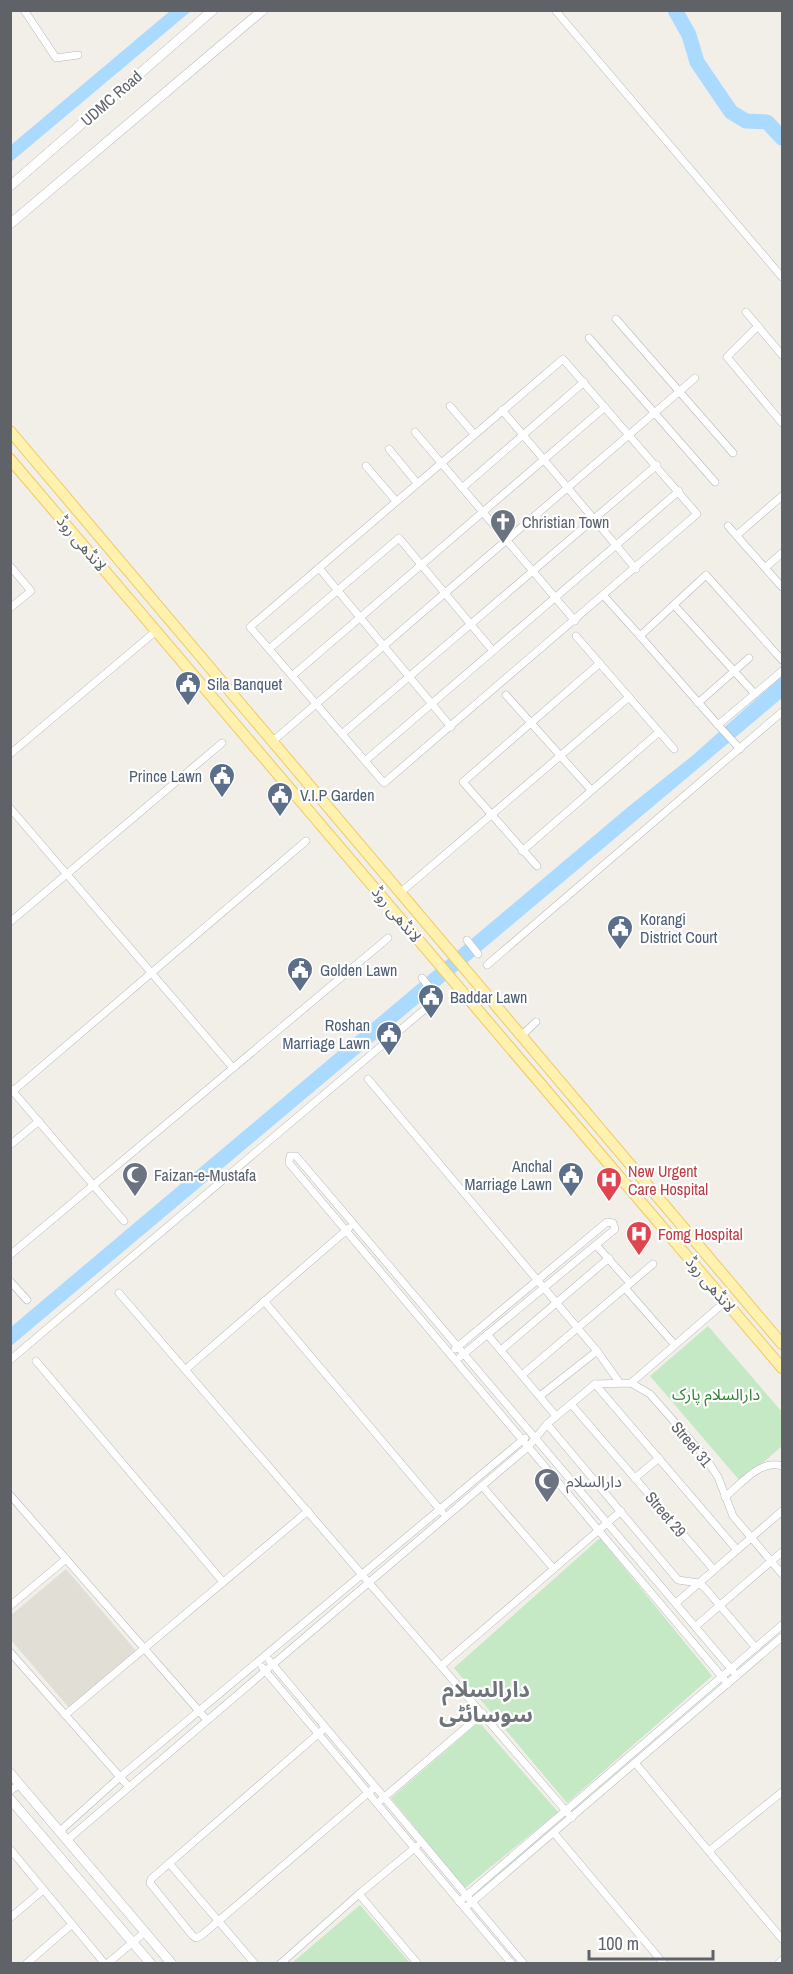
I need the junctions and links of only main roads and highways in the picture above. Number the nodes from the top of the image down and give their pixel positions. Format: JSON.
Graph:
{"nodes":[{"id":1,"x":213,"y":10,"type":"edge"},
{"id":2,"x":263,"y":10,"type":"edge"},
{"id":3,"x":10,"y":186,"type":"edge"},
{"id":4,"x":10,"y":224,"type":"edge"},
{"id":5,"x":10,"y":431,"type":"edge"},
{"id":6,"x":10,"y":459,"type":"edge"},
{"id":7,"x":783,"y":1344,"type":"edge"},
{"id":8,"x":783,"y":1368,"type":"edge"},
{"id":9,"x":10,"y":1773,"type":"edge"},
{"id":10,"x":10,"y":1799,"type":"edge"},
{"id":11,"x":151,"y":1964,"type":"edge"},
{"id":12,"x":172,"y":1964,"type":"edge"}],
"edges":[{"from":1,"to":3,"type":"main road","name":"UDMC Road"},
{"from":2,"to":4,"type":"main road"},
{"from":5,"to":7,"type":"main road","name":"لانڈھی روڈ"},
{"from":6,"to":8,"type":"main road","name":"لانڈھی روڈ"},
{"from":9,"to":12,"type":"main road"},
{"from":10,"to":11,"type":"main road"}]}
